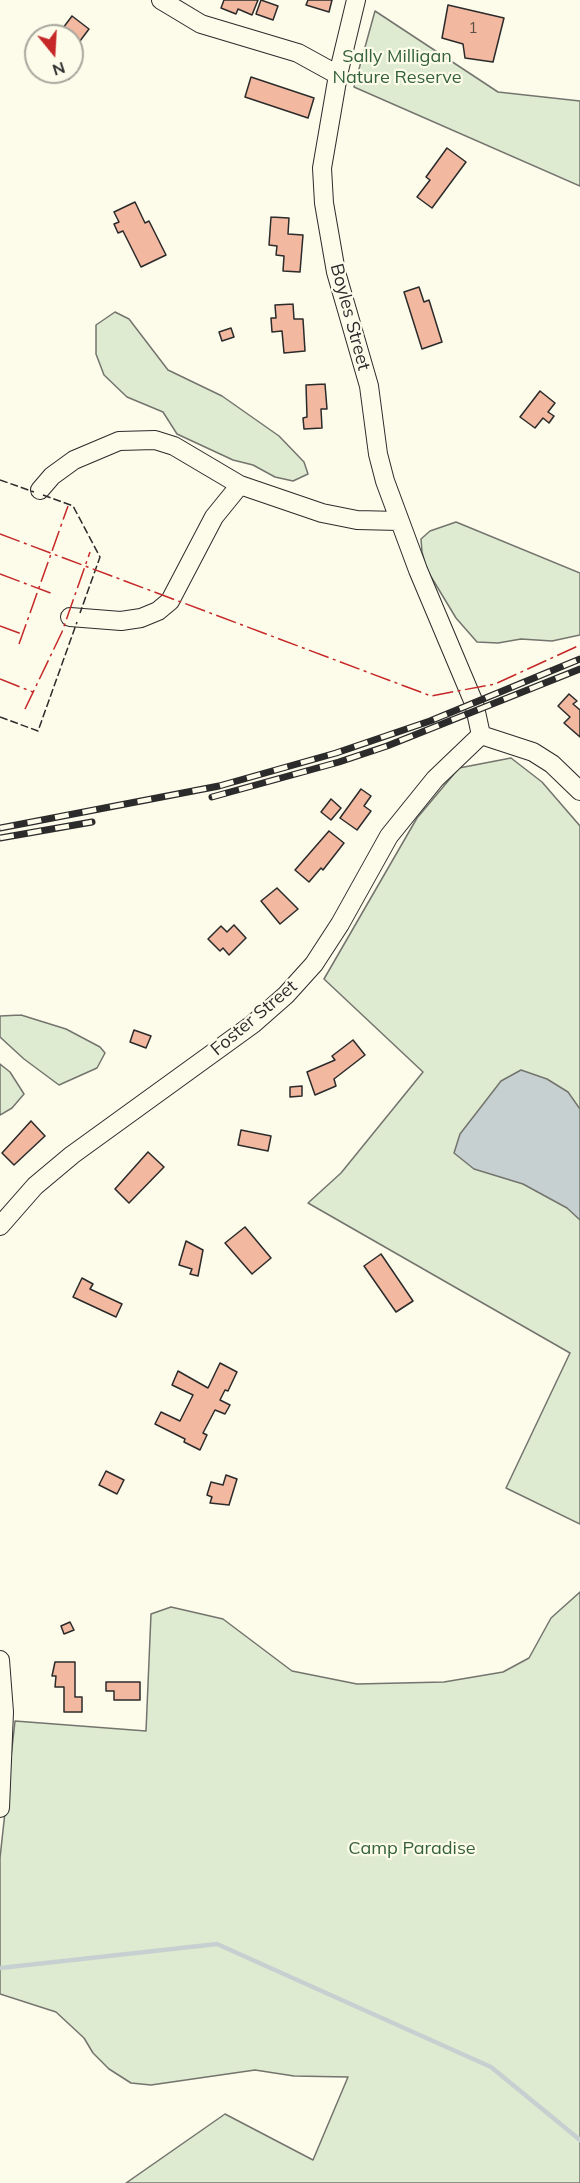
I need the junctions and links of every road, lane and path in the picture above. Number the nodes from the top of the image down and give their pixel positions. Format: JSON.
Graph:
{"nodes":[{"id":1,"x":162,"y":0,"type":"edge"},
{"id":2,"x":356,"y":0,"type":"edge"},
{"id":3,"x":338,"y":75,"type":"junction"},
{"id":4,"x":240,"y":485,"type":"junction"},
{"id":5,"x":40,"y":490,"type":"dead end"},
{"id":6,"x":399,"y":521,"type":"junction"},
{"id":7,"x":70,"y":617,"type":"dead end"},
{"id":8,"x":481,"y":735,"type":"junction"},
{"id":9,"x":580,"y":791,"type":"edge"},
{"id":10,"x":0,"y":1226,"type":"edge"},
{"id":11,"x":0,"y":1660,"type":"edge"},
{"id":12,"x":0,"y":1808,"type":"edge"}],
"edges":[{"from":1,"to":3,"type":"street"},
{"from":2,"to":3,"type":"street","name":"Boyles Street"},
{"from":3,"to":6,"type":"street","name":"Boyles Street"},
{"from":4,"to":5,"type":"street"},
{"from":4,"to":6,"type":"street"},
{"from":4,"to":7,"type":"street"},
{"from":6,"to":8,"type":"street","name":"Boyles Street"},
{"from":8,"to":9,"type":"street"},
{"from":8,"to":10,"type":"street","name":"Foster Street"},
{"from":11,"to":12,"type":"street"}]}
